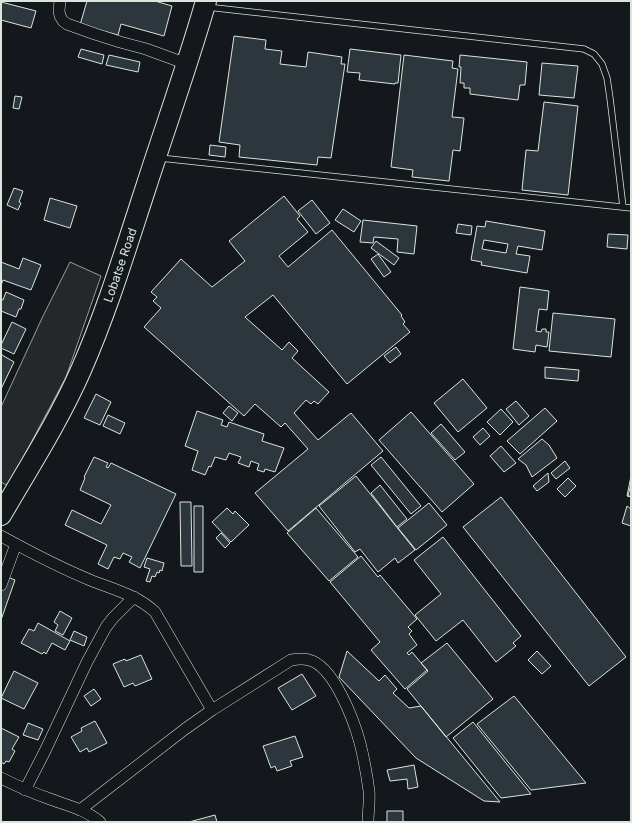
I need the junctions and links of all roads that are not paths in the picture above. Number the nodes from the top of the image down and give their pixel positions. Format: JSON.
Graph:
{"nodes":[{"id":1,"x":60,"y":1,"type":"edge"},
{"id":2,"x":205,"y":4,"type":"edge"},
{"id":3,"x":187,"y":64,"type":"junction"},
{"id":4,"x":155,"y":158,"type":"junction"},
{"id":5,"x":623,"y":207,"type":"junction"},
{"id":6,"x":631,"y":208,"type":"edge"},
{"id":7,"x":1,"y":514,"type":"edge"},
{"id":8,"x":1,"y":536,"type":"edge"},
{"id":9,"x":16,"y":544,"type":"junction"},
{"id":10,"x":1,"y":585,"type":"edge"},
{"id":11,"x":134,"y":597,"type":"junction"},
{"id":12,"x":212,"y":710,"type":"junction"},
{"id":13,"x":1,"y":778,"type":"edge"},
{"id":14,"x":25,"y":790,"type":"junction"},
{"id":15,"x":80,"y":810,"type":"junction"},
{"id":16,"x":100,"y":822,"type":"edge"},
{"id":17,"x":368,"y":822,"type":"edge"}],
"edges":[{"from":1,"to":3,"type":"street"},
{"from":2,"to":3,"type":"highway","name":"Lobatse Road"},
{"from":2,"to":5,"type":"lane"},
{"from":3,"to":4,"type":"highway","name":"Lobatse Road"},
{"from":4,"to":5,"type":"lane"},
{"from":4,"to":7,"type":"highway","name":"Lobatse Road"},
{"from":5,"to":6,"type":"lane"},
{"from":8,"to":9,"type":"street"},
{"from":9,"to":10,"type":"street"},
{"from":9,"to":11,"type":"street"},
{"from":11,"to":12,"type":"street"},
{"from":11,"to":14,"type":"street"},
{"from":12,"to":15,"type":"street"},
{"from":12,"to":17,"type":"street"},
{"from":13,"to":14,"type":"street"},
{"from":14,"to":15,"type":"street"},
{"from":15,"to":16,"type":"street"}]}
